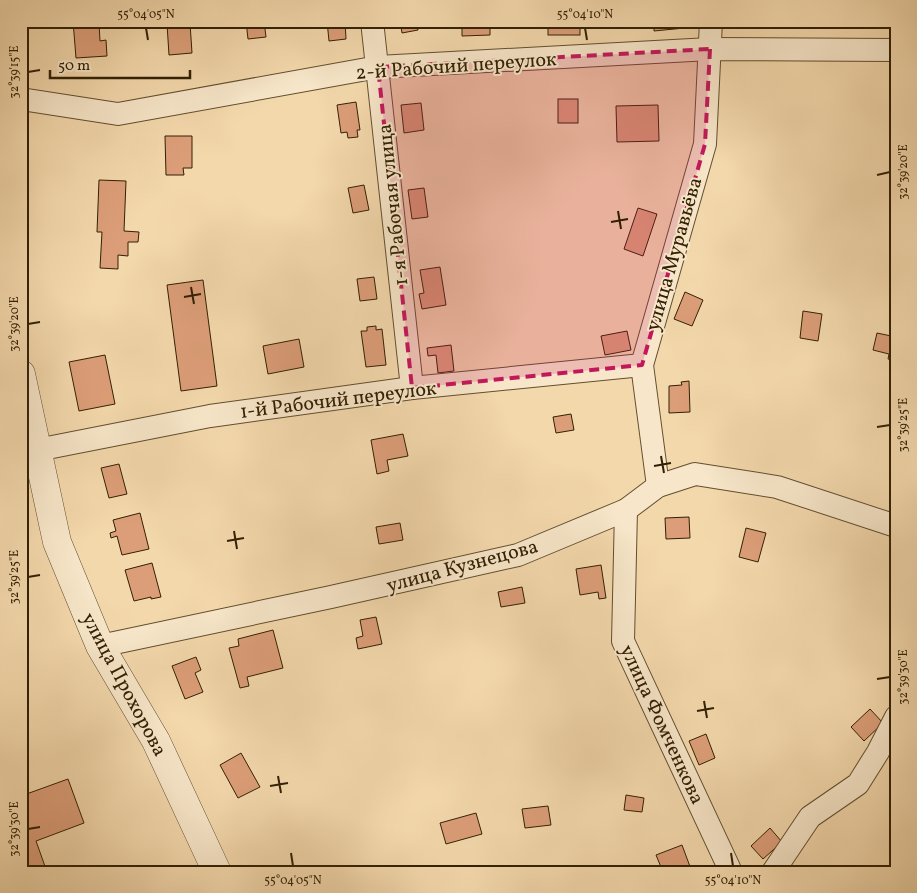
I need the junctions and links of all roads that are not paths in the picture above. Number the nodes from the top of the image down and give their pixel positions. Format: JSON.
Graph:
{"nodes":[{"id":1,"x":372,"y":21,"type":"edge"},
{"id":2,"x":710,"y":21,"type":"edge"},
{"id":3,"x":710,"y":49,"type":"junction"},
{"id":4,"x":896,"y":50,"type":"edge"},
{"id":5,"x":378,"y":67,"type":"junction"},
{"id":6,"x":21,"y":98,"type":"edge"},
{"id":7,"x":642,"y":365,"type":"junction"},
{"id":8,"x":21,"y":374,"type":"edge"},
{"id":9,"x":412,"y":388,"type":"junction"},
{"id":10,"x":37,"y":450,"type":"junction"},
{"id":11,"x":658,"y":486,"type":"junction"},
{"id":12,"x":626,"y":510,"type":"junction"},
{"id":13,"x":896,"y":526,"type":"edge"},
{"id":14,"x":100,"y":646,"type":"junction"},
{"id":15,"x":896,"y":717,"type":"edge"},
{"id":16,"x":217,"y":872,"type":"edge"},
{"id":17,"x":731,"y":872,"type":"edge"},
{"id":18,"x":773,"y":872,"type":"edge"}],
"edges":[{"from":1,"to":5,"type":"street","name":"1-я Рабочая улица"},
{"from":2,"to":3,"type":"street","name":"улица Муравьёва"},
{"from":3,"to":4,"type":"street","name":"2-й Рабочий переулок"},
{"from":3,"to":5,"type":"street","name":"2-й Рабочий переулок"},
{"from":3,"to":7,"type":"street","name":"улица Муравьёва"},
{"from":5,"to":6,"type":"street","name":"2-й Рабочий переулок"},
{"from":5,"to":9,"type":"street","name":"1-я Рабочая улица"},
{"from":7,"to":9,"type":"street","name":"1-й Рабочий переулок"},
{"from":7,"to":11,"type":"street","name":"улица Муравьёва"},
{"from":8,"to":10,"type":"street","name":"улица Прохорова"},
{"from":9,"to":10,"type":"street","name":"1-й Рабочий переулок"},
{"from":10,"to":14,"type":"street","name":"улица Прохорова"},
{"from":11,"to":12,"type":"street","name":"улица Кузнецова"},
{"from":11,"to":13,"type":"street","name":"улица Кузнецова"},
{"from":12,"to":14,"type":"street","name":"улица Кузнецова"},
{"from":12,"to":17,"type":"street","name":"улица Фомченкова"},
{"from":14,"to":16,"type":"street","name":"улица Прохорова"},
{"from":15,"to":18,"type":"street"}]}
